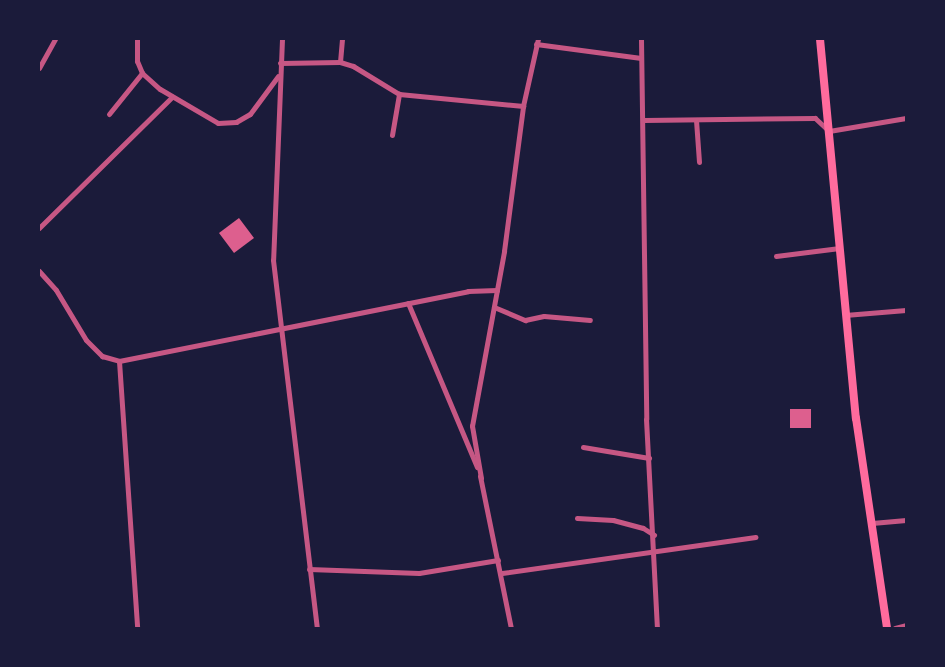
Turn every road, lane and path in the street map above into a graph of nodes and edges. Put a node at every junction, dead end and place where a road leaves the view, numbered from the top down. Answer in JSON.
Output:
{"nodes":[{"id":1,"x":55,"y":39,"type":"edge"},
{"id":2,"x":137,"y":39,"type":"edge"},
{"id":3,"x":282,"y":39,"type":"edge"},
{"id":4,"x":342,"y":39,"type":"edge"},
{"id":5,"x":641,"y":39,"type":"edge"},
{"id":6,"x":820,"y":39,"type":"edge"},
{"id":7,"x":537,"y":42,"type":"edge"},
{"id":8,"x":641,"y":58,"type":"junction"},
{"id":9,"x":340,"y":62,"type":"junction"},
{"id":10,"x":280,"y":63,"type":"junction"},
{"id":11,"x":39,"y":68,"type":"edge"},
{"id":12,"x":142,"y":73,"type":"junction"},
{"id":13,"x":279,"y":75,"type":"junction"},
{"id":14,"x":399,"y":94,"type":"junction"},
{"id":15,"x":172,"y":97,"type":"junction"},
{"id":16,"x":523,"y":106,"type":"junction"},
{"id":17,"x":110,"y":114,"type":"dead end"},
{"id":18,"x":906,"y":118,"type":"edge"},
{"id":19,"x":644,"y":120,"type":"junction"},
{"id":20,"x":696,"y":120,"type":"junction"},
{"id":21,"x":829,"y":131,"type":"junction"},
{"id":22,"x":392,"y":135,"type":"dead end"},
{"id":23,"x":699,"y":162,"type":"dead end"},
{"id":24,"x":39,"y":228,"type":"edge"},
{"id":25,"x":839,"y":248,"type":"junction"},
{"id":26,"x":776,"y":256,"type":"dead end"},
{"id":27,"x":39,"y":271,"type":"edge"},
{"id":28,"x":497,"y":290,"type":"junction"},
{"id":29,"x":408,"y":303,"type":"junction"},
{"id":30,"x":494,"y":307,"type":"junction"},
{"id":31,"x":906,"y":310,"type":"edge"},
{"id":32,"x":845,"y":315,"type":"junction"},
{"id":33,"x":590,"y":320,"type":"dead end"},
{"id":34,"x":282,"y":328,"type":"junction"},
{"id":35,"x":119,"y":361,"type":"junction"},
{"id":36,"x":583,"y":447,"type":"dead end"},
{"id":37,"x":649,"y":458,"type":"junction"},
{"id":38,"x":481,"y":478,"type":"junction"},
{"id":39,"x":578,"y":518,"type":"dead end"},
{"id":40,"x":906,"y":520,"type":"edge"},
{"id":41,"x":872,"y":523,"type":"junction"},
{"id":42,"x":654,"y":535,"type":"junction"},
{"id":43,"x":755,"y":537,"type":"dead end"},
{"id":44,"x":651,"y":551,"type":"junction"},
{"id":45,"x":498,"y":560,"type":"junction"},
{"id":46,"x":309,"y":569,"type":"junction"},
{"id":47,"x":502,"y":573,"type":"junction"},
{"id":48,"x":906,"y":625,"type":"edge"},
{"id":49,"x":137,"y":628,"type":"edge"},
{"id":50,"x":317,"y":628,"type":"edge"},
{"id":51,"x":511,"y":628,"type":"edge"},
{"id":52,"x":657,"y":628,"type":"edge"},
{"id":53,"x":887,"y":628,"type":"edge"},
{"id":54,"x":895,"y":628,"type":"edge"}],
"edges":[{"from":1,"to":11,"type":"street"},
{"from":2,"to":12,"type":"street"},
{"from":3,"to":10,"type":"street"},
{"from":4,"to":9,"type":"street"},
{"from":5,"to":8,"type":"street"},
{"from":6,"to":21,"type":"main road"},
{"from":7,"to":8,"type":"street"},
{"from":7,"to":16,"type":"street"},
{"from":8,"to":19,"type":"street"},
{"from":9,"to":10,"type":"street"},
{"from":9,"to":14,"type":"street"},
{"from":10,"to":13,"type":"street"},
{"from":12,"to":15,"type":"street"},
{"from":12,"to":17,"type":"street"},
{"from":13,"to":15,"type":"street"},
{"from":13,"to":34,"type":"street"},
{"from":14,"to":16,"type":"street"},
{"from":14,"to":22,"type":"street"},
{"from":15,"to":24,"type":"street"},
{"from":16,"to":28,"type":"street"},
{"from":18,"to":21,"type":"street"},
{"from":19,"to":20,"type":"street"},
{"from":19,"to":37,"type":"street"},
{"from":20,"to":21,"type":"street"},
{"from":20,"to":23,"type":"street"},
{"from":21,"to":25,"type":"main road"},
{"from":25,"to":26,"type":"street"},
{"from":25,"to":32,"type":"main road"},
{"from":27,"to":35,"type":"street"},
{"from":28,"to":29,"type":"street"},
{"from":28,"to":30,"type":"street"},
{"from":29,"to":34,"type":"street"},
{"from":29,"to":38,"type":"street"},
{"from":30,"to":33,"type":"street"},
{"from":30,"to":38,"type":"street"},
{"from":31,"to":32,"type":"street"},
{"from":32,"to":41,"type":"main road"},
{"from":34,"to":35,"type":"street"},
{"from":34,"to":46,"type":"street"},
{"from":35,"to":49,"type":"street"},
{"from":36,"to":37,"type":"street"},
{"from":37,"to":42,"type":"street"},
{"from":38,"to":45,"type":"street"},
{"from":39,"to":42,"type":"street"},
{"from":40,"to":41,"type":"street"},
{"from":41,"to":53,"type":"main road"},
{"from":42,"to":44,"type":"street"},
{"from":43,"to":44,"type":"street"},
{"from":44,"to":47,"type":"street"},
{"from":44,"to":52,"type":"street"},
{"from":45,"to":46,"type":"street"},
{"from":45,"to":47,"type":"street"},
{"from":46,"to":50,"type":"street"},
{"from":47,"to":51,"type":"street"},
{"from":48,"to":54,"type":"street"}]}
